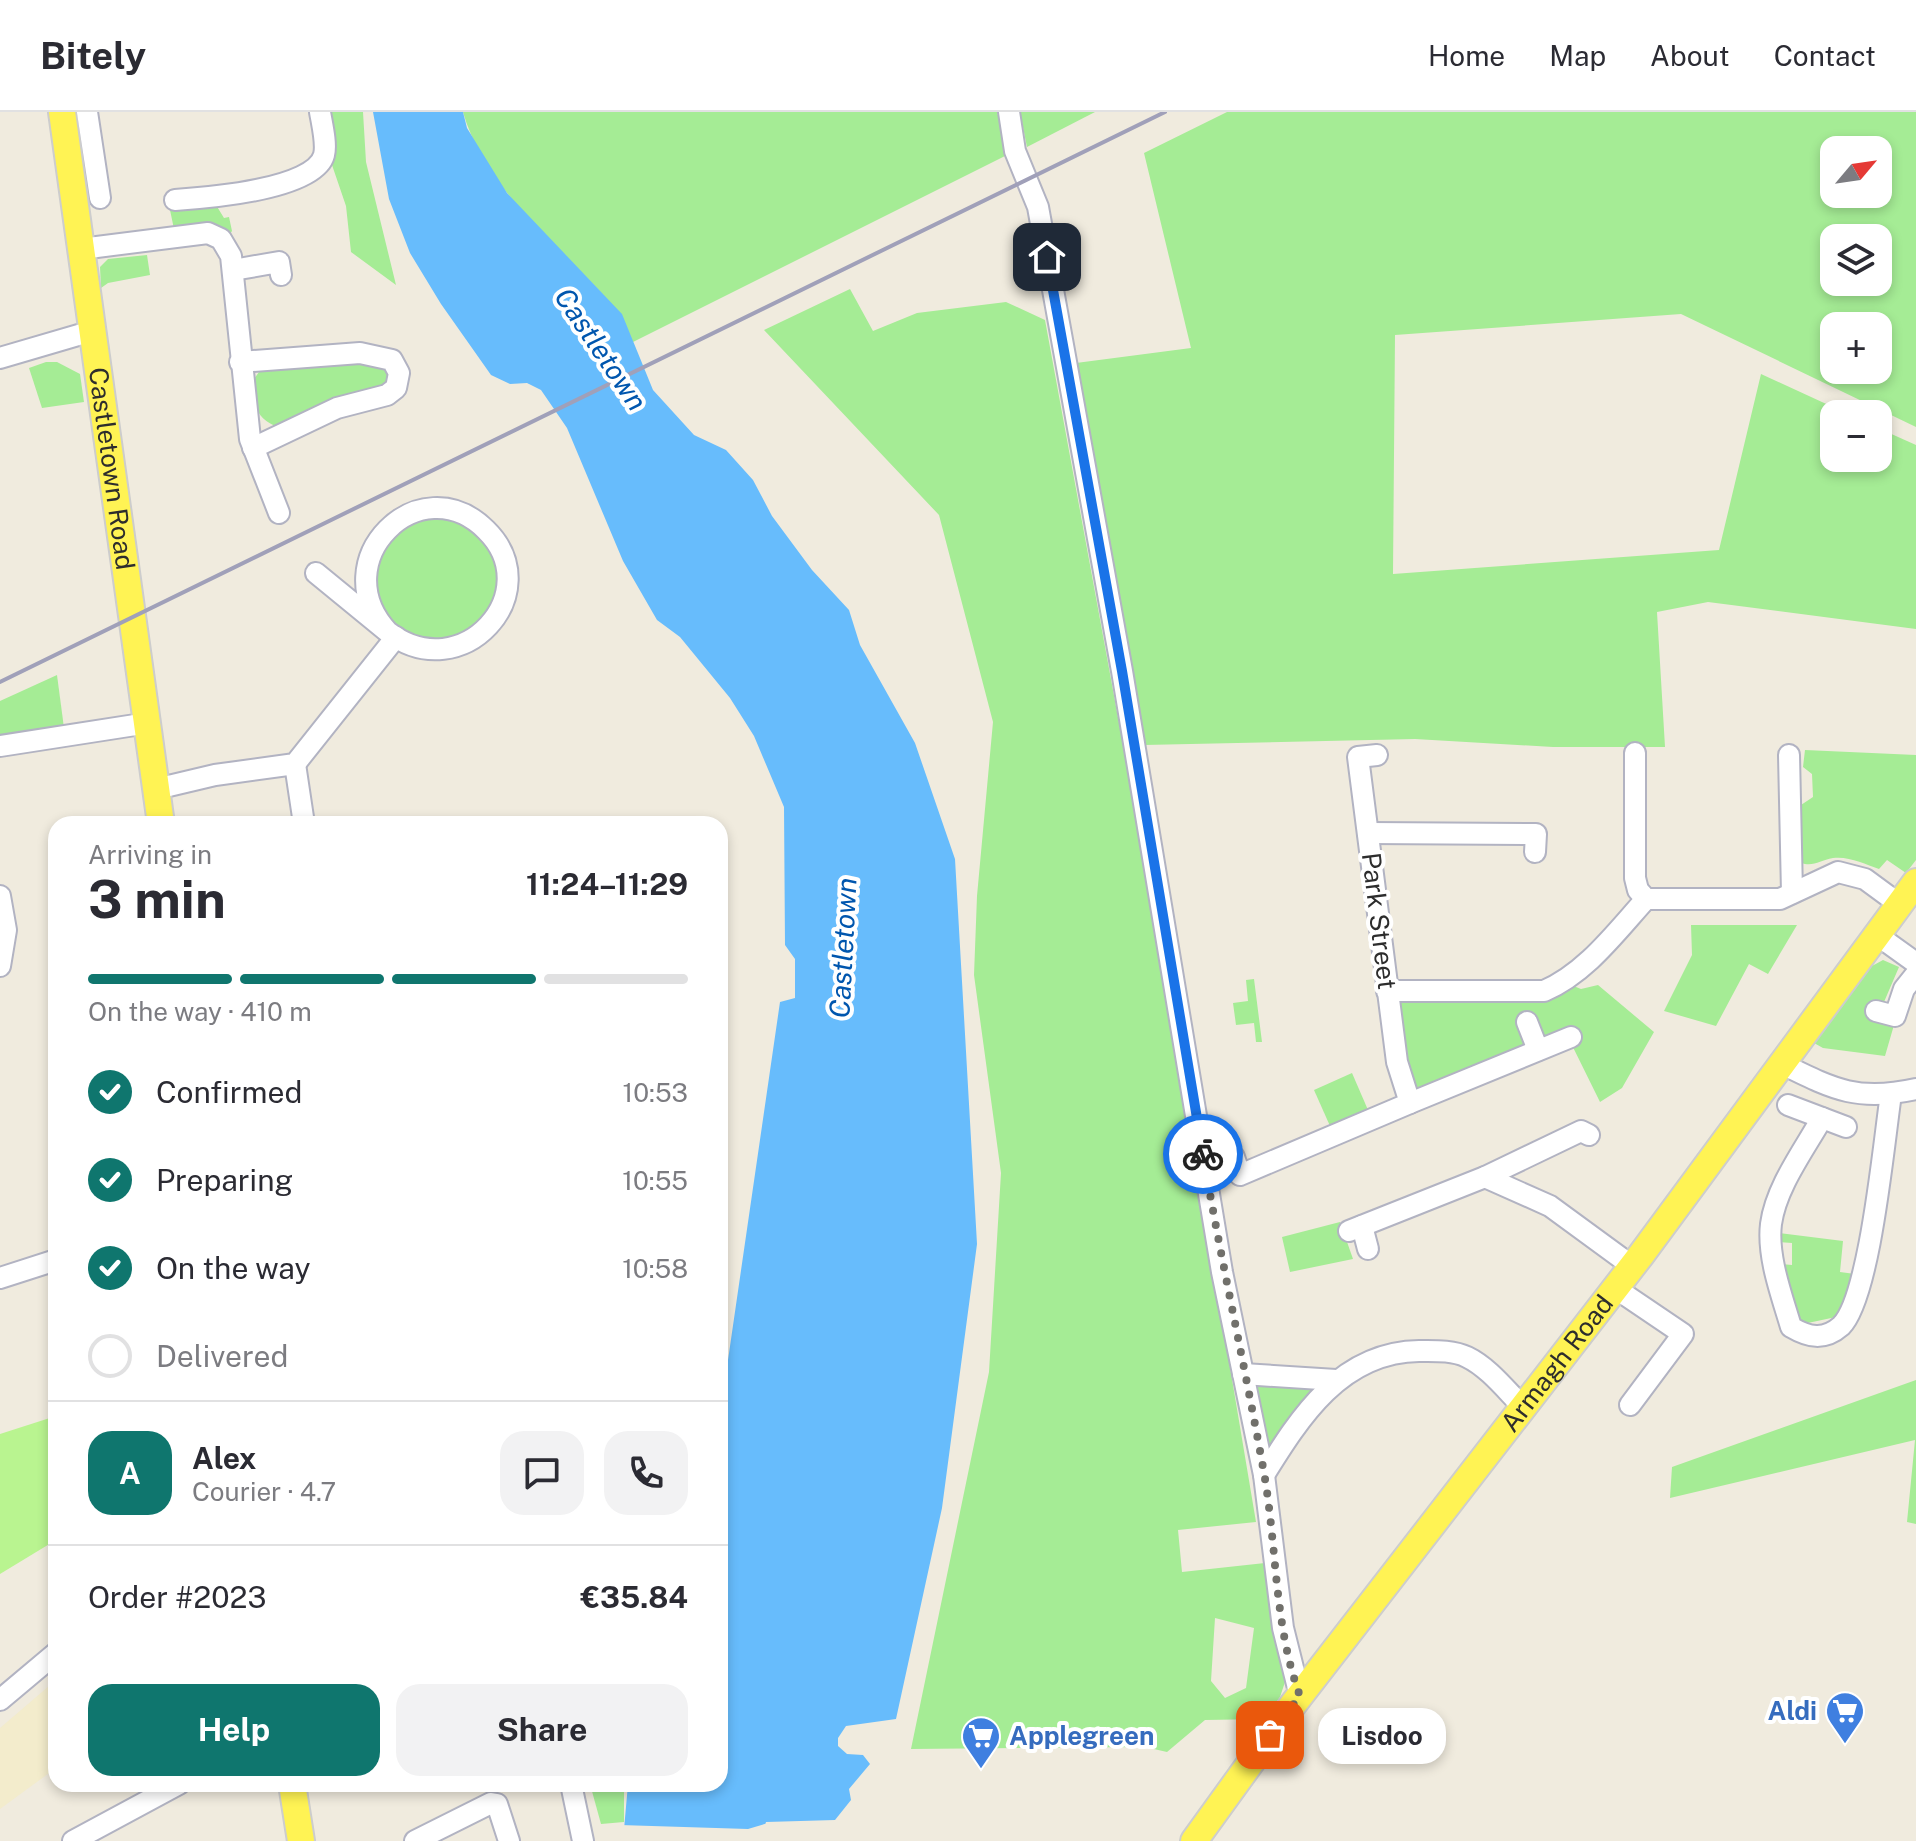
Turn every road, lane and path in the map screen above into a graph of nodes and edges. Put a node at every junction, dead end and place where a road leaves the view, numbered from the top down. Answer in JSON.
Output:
{"nodes":[{"id":1,"x":62,"y":112,"type":"edge"},
{"id":2,"x":87,"y":112,"type":"edge"},
{"id":3,"x":320,"y":112,"type":"edge"},
{"id":4,"x":1009,"y":112,"type":"edge"},
{"id":5,"x":100,"y":198,"type":"dead end"},
{"id":6,"x":175,"y":200,"type":"dead end"},
{"id":7,"x":81,"y":249,"type":"junction"},
{"id":8,"x":233,"y":270,"type":"junction"},
{"id":9,"x":281,"y":275,"type":"dead end"},
{"id":10,"x":92,"y":331,"type":"junction"},
{"id":11,"x":0,"y":358,"type":"edge"},
{"id":12,"x":240,"y":362,"type":"junction"},
{"id":13,"x":253,"y":448,"type":"junction"},
{"id":14,"x":279,"y":513,"type":"dead end"},
{"id":15,"x":316,"y":573,"type":"dead end"},
{"id":16,"x":392,"y":635,"type":"junction"},
{"id":17,"x":148,"y":723,"type":"junction"},
{"id":18,"x":0,"y":746,"type":"edge"},
{"id":19,"x":1635,"y":753,"type":"dead end"},
{"id":20,"x":1377,"y":755,"type":"dead end"},
{"id":21,"x":1789,"y":755,"type":"dead end"},
{"id":22,"x":295,"y":764,"type":"junction"},
{"id":23,"x":156,"y":789,"type":"junction"},
{"id":24,"x":160,"y":816,"type":"edge"},
{"id":25,"x":303,"y":816,"type":"edge"},
{"id":26,"x":1368,"y":833,"type":"junction"},
{"id":27,"x":1535,"y":852,"type":"dead end"},
{"id":28,"x":1916,"y":882,"type":"edge"},
{"id":29,"x":1792,"y":893,"type":"junction"},
{"id":30,"x":0,"y":896,"type":"edge"},
{"id":31,"x":1646,"y":899,"type":"junction"},
{"id":32,"x":1899,"y":904,"type":"junction"},
{"id":33,"x":1877,"y":935,"type":"junction"},
{"id":34,"x":1916,"y":963,"type":"edge"},
{"id":35,"x":0,"y":966,"type":"edge"},
{"id":36,"x":1916,"y":974,"type":"edge"},
{"id":37,"x":1387,"y":991,"type":"junction"},
{"id":38,"x":1876,"y":1011,"type":"dead end"},
{"id":39,"x":1527,"y":1022,"type":"dead end"},
{"id":40,"x":1571,"y":1037,"type":"dead end"},
{"id":41,"x":1538,"y":1050,"type":"junction"},
{"id":42,"x":1782,"y":1064,"type":"junction"},
{"id":43,"x":1916,"y":1089,"type":"edge"},
{"id":44,"x":1891,"y":1094,"type":"junction"},
{"id":45,"x":1410,"y":1103,"type":"junction"},
{"id":46,"x":1788,"y":1105,"type":"dead end"},
{"id":47,"x":1822,"y":1118,"type":"junction"},
{"id":48,"x":1846,"y":1127,"type":"dead end"},
{"id":49,"x":1589,"y":1135,"type":"dead end"},
{"id":50,"x":1234,"y":1157,"type":"dead end"},
{"id":51,"x":1485,"y":1177,"type":"junction"},
{"id":52,"x":1368,"y":1249,"type":"dead end"},
{"id":53,"x":48,"y":1263,"type":"edge"},
{"id":54,"x":1632,"y":1266,"type":"junction"},
{"id":55,"x":0,"y":1278,"type":"edge"},
{"id":56,"x":1615,"y":1288,"type":"junction"},
{"id":57,"x":1243,"y":1374,"type":"junction"},
{"id":58,"x":1336,"y":1380,"type":"junction"},
{"id":59,"x":1630,"y":1405,"type":"dead end"},
{"id":60,"x":1522,"y":1406,"type":"junction"},
{"id":61,"x":1264,"y":1475,"type":"junction"},
{"id":62,"x":48,"y":1660,"type":"edge"},
{"id":63,"x":1300,"y":1696,"type":"junction"},
{"id":64,"x":0,"y":1700,"type":"edge"},
{"id":65,"x":165,"y":1792,"type":"edge"},
{"id":66,"x":293,"y":1792,"type":"edge"},
{"id":67,"x":573,"y":1792,"type":"edge"},
{"id":68,"x":80,"y":1839,"type":"edge"},
{"id":69,"x":301,"y":1841,"type":"edge"},
{"id":70,"x":415,"y":1841,"type":"edge"},
{"id":71,"x":509,"y":1841,"type":"edge"},
{"id":72,"x":583,"y":1841,"type":"edge"},
{"id":73,"x":1194,"y":1841,"type":"edge"}],
"edges":[{"from":1,"to":7,"type":"main road","name":"Castletown Road"},
{"from":2,"to":5,"type":"street"},
{"from":3,"to":6,"type":"street"},
{"from":4,"to":57,"type":"street"},
{"from":7,"to":8,"type":"street"},
{"from":7,"to":10,"type":"main road","name":"Castletown Road"},
{"from":8,"to":9,"type":"street"},
{"from":8,"to":12,"type":"street"},
{"from":10,"to":11,"type":"street"},
{"from":10,"to":17,"type":"main road","name":"Castletown Road"},
{"from":12,"to":13,"type":"street"},
{"from":12,"to":13,"type":"street"},
{"from":13,"to":14,"type":"street"},
{"from":15,"to":16,"type":"street"},
{"from":16,"to":16,"type":"street"},
{"from":16,"to":22,"type":"street"},
{"from":17,"to":18,"type":"street"},
{"from":17,"to":23,"type":"main road","name":"Castletown Road"},
{"from":19,"to":31,"type":"street"},
{"from":20,"to":26,"type":"street","name":"Park Street"},
{"from":21,"to":29,"type":"street"},
{"from":22,"to":23,"type":"street"},
{"from":22,"to":25,"type":"street"},
{"from":23,"to":24,"type":"main road","name":"Castletown Road"},
{"from":26,"to":27,"type":"street"},
{"from":26,"to":37,"type":"street","name":"Park Street"},
{"from":28,"to":32,"type":"main road","name":"Armagh Road"},
{"from":29,"to":31,"type":"street"},
{"from":29,"to":32,"type":"street"},
{"from":30,"to":35,"type":"street"},
{"from":31,"to":37,"type":"street"},
{"from":32,"to":33,"type":"main road","name":"Armagh Road"},
{"from":33,"to":34,"type":"street"},
{"from":33,"to":42,"type":"main road","name":"Armagh Road"},
{"from":36,"to":38,"type":"street"},
{"from":37,"to":45,"type":"street","name":"Park Street"},
{"from":39,"to":41,"type":"street"},
{"from":40,"to":41,"type":"street"},
{"from":41,"to":45,"type":"street"},
{"from":42,"to":44,"type":"street"},
{"from":42,"to":54,"type":"main road","name":"Armagh Road"},
{"from":43,"to":44,"type":"street"},
{"from":44,"to":47,"type":"street"},
{"from":45,"to":50,"type":"street"},
{"from":46,"to":47,"type":"street"},
{"from":47,"to":48,"type":"street"},
{"from":49,"to":51,"type":"street"},
{"from":51,"to":52,"type":"street"},
{"from":51,"to":54,"type":"street"},
{"from":53,"to":55,"type":"street"},
{"from":54,"to":56,"type":"main road","name":"Armagh Road"},
{"from":56,"to":59,"type":"street"},
{"from":56,"to":60,"type":"main road","name":"Armagh Road"},
{"from":57,"to":58,"type":"street"},
{"from":57,"to":61,"type":"street"},
{"from":58,"to":60,"type":"street"},
{"from":58,"to":61,"type":"street"},
{"from":60,"to":63,"type":"main road","name":"Armagh Road"},
{"from":61,"to":63,"type":"street"},
{"from":62,"to":64,"type":"street"},
{"from":63,"to":73,"type":"main road","name":"Armagh Road"},
{"from":65,"to":68,"type":"street"},
{"from":66,"to":69,"type":"main road"},
{"from":67,"to":72,"type":"street"},
{"from":70,"to":71,"type":"street"}]}
